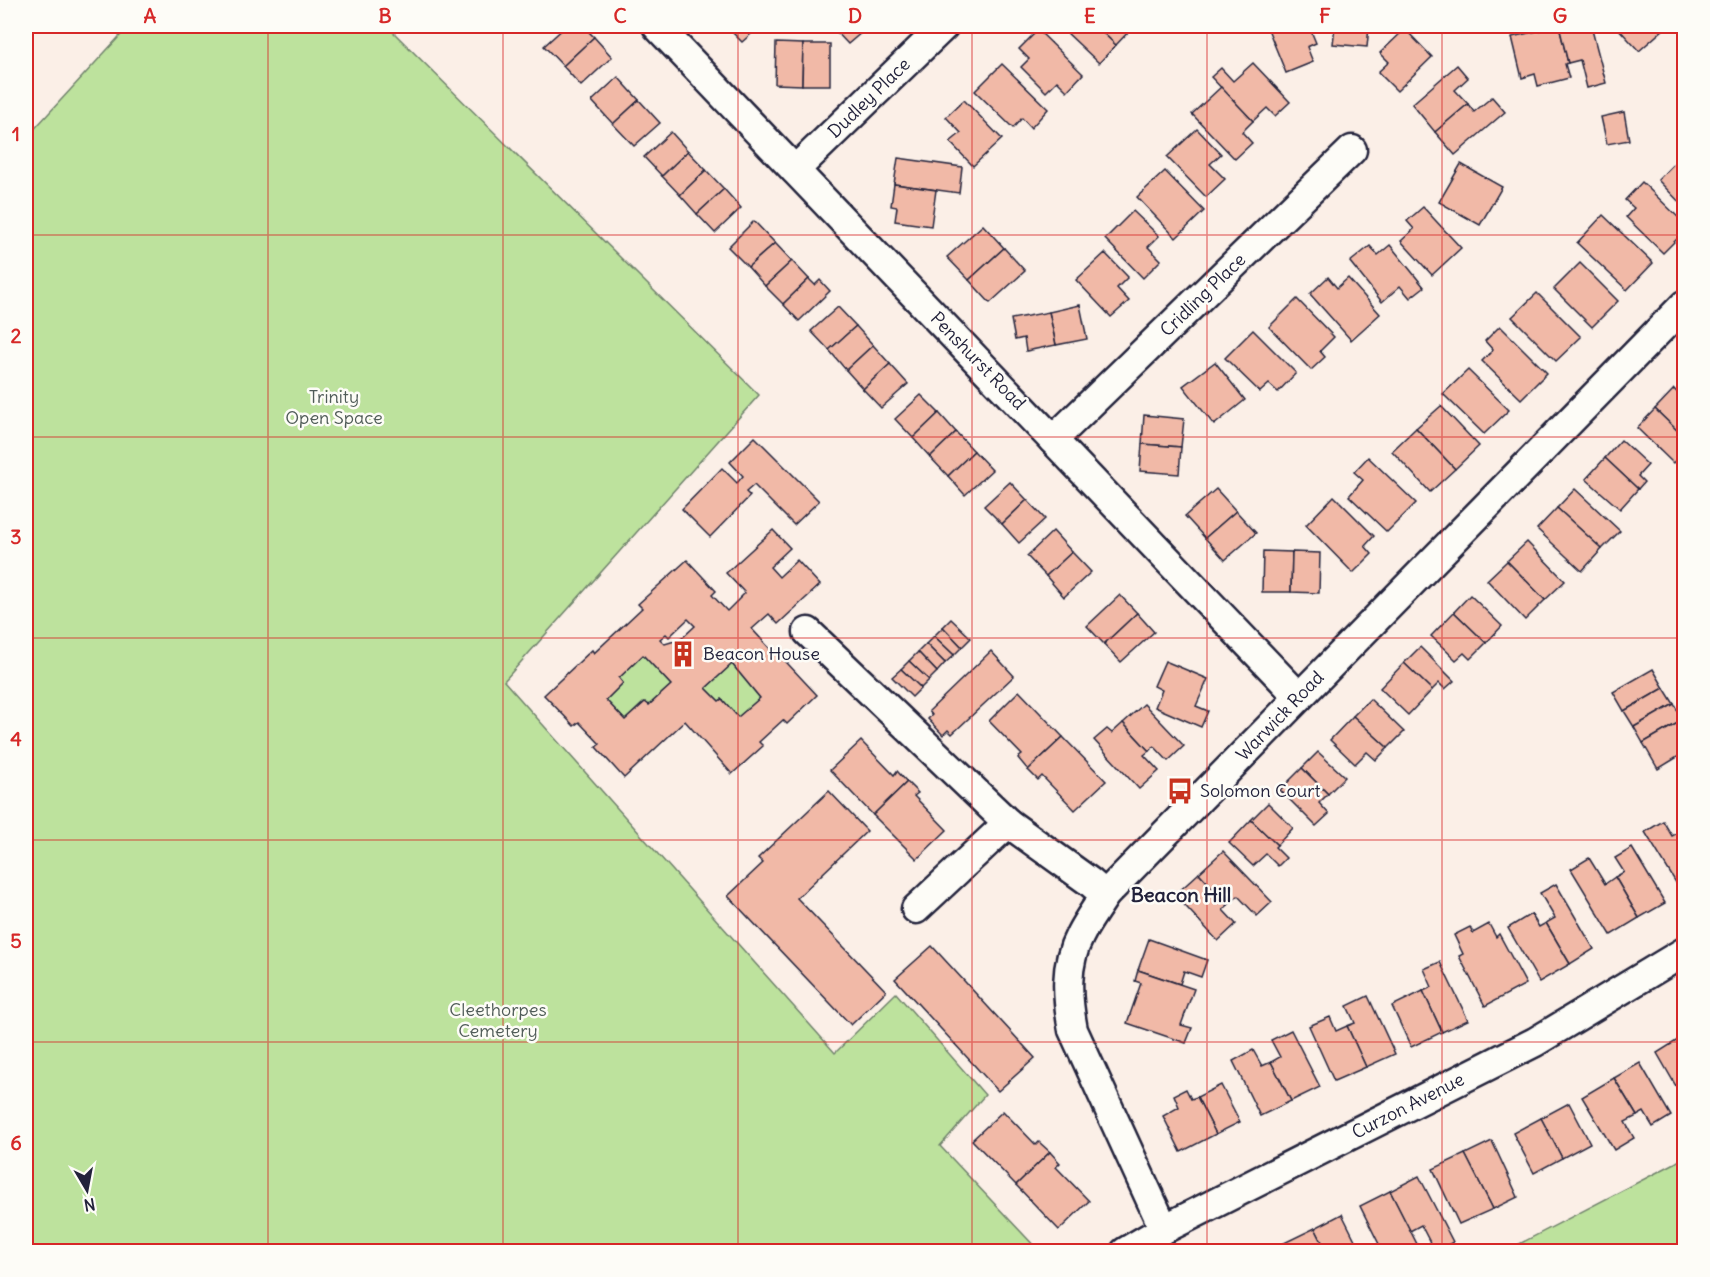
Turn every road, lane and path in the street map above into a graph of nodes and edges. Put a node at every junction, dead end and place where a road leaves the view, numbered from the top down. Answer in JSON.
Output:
{"nodes":[{"id":1,"x":657,"y":26,"type":"edge"},
{"id":2,"x":944,"y":26,"type":"edge"},
{"id":3,"x":1352,"y":150,"type":"dead end"},
{"id":4,"x":795,"y":170,"type":"junction"},
{"id":5,"x":1684,"y":305,"type":"edge"},
{"id":6,"x":1053,"y":440,"type":"junction"},
{"id":7,"x":808,"y":632,"type":"dead end"},
{"id":8,"x":1299,"y":697,"type":"junction"},
{"id":9,"x":1008,"y":823,"type":"junction"},
{"id":10,"x":1105,"y":895,"type":"junction"},
{"id":11,"x":916,"y":909,"type":"dead end"},
{"id":12,"x":1684,"y":952,"type":"edge"},
{"id":13,"x":1164,"y":1229,"type":"junction"},
{"id":14,"x":1125,"y":1251,"type":"edge"}],
"edges":[{"from":1,"to":4,"type":"street","name":"Penshurst Road"},
{"from":2,"to":4,"type":"street","name":"Dudley Place"},
{"from":3,"to":6,"type":"street","name":"Cridling Place"},
{"from":4,"to":6,"type":"street","name":"Penshurst Road"},
{"from":5,"to":8,"type":"street","name":"Warwick Road"},
{"from":6,"to":8,"type":"street","name":"Penshurst Road"},
{"from":7,"to":9,"type":"street"},
{"from":8,"to":10,"type":"street","name":"Warwick Road"},
{"from":9,"to":10,"type":"street"},
{"from":9,"to":11,"type":"street"},
{"from":10,"to":13,"type":"street","name":"Warwick Road"},
{"from":12,"to":13,"type":"street","name":"Curzon Avenue"},
{"from":13,"to":14,"type":"street","name":"Curzon Avenue"}]}
